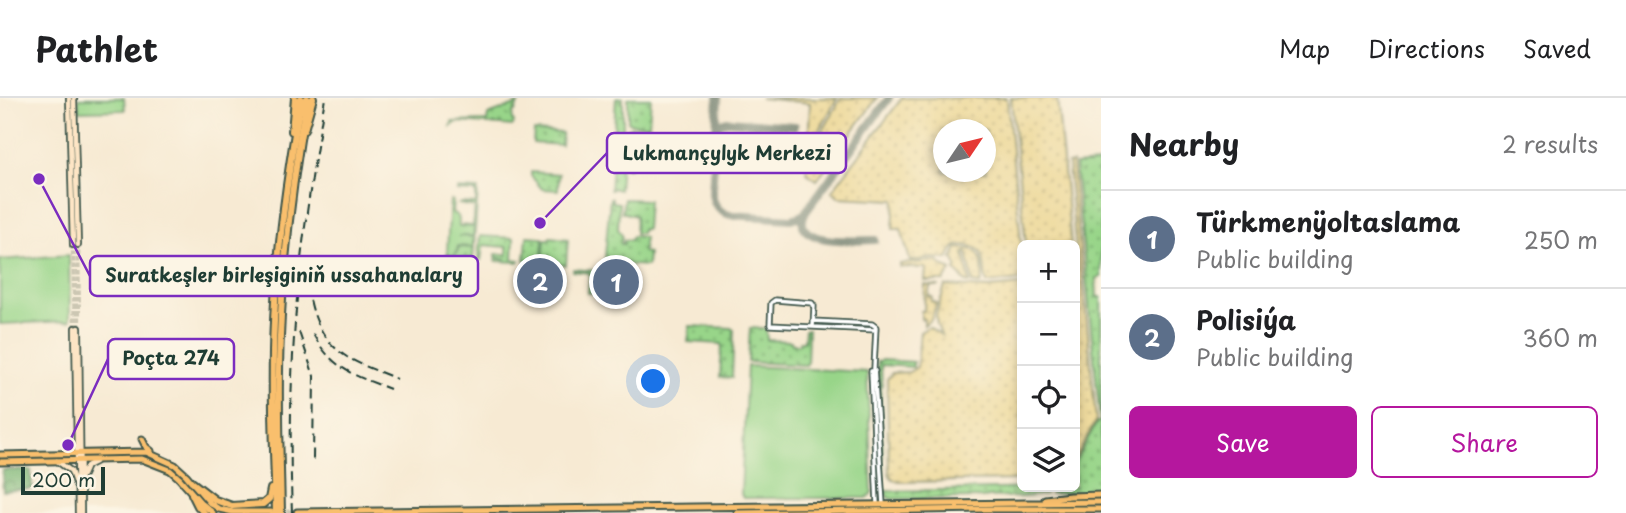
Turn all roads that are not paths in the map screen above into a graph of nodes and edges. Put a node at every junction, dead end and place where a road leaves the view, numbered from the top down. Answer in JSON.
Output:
{"nodes":[{"id":1,"x":71,"y":98,"type":"edge"},
{"id":2,"x":295,"y":98,"type":"edge"},
{"id":3,"x":301,"y":98,"type":"edge"},
{"id":4,"x":307,"y":98,"type":"edge"},
{"id":5,"x":313,"y":98,"type":"edge"},
{"id":6,"x":298,"y":133,"type":"junction"},
{"id":7,"x":75,"y":245,"type":"tunnel mouth"},
{"id":8,"x":813,"y":321,"type":"junction"},
{"id":9,"x":812,"y":327,"type":"junction"},
{"id":10,"x":77,"y":328,"type":"tunnel mouth"},
{"id":11,"x":876,"y":330,"type":"junction"},
{"id":12,"x":274,"y":435,"type":"junction"},
{"id":13,"x":142,"y":439,"type":"dead end"},
{"id":14,"x":0,"y":455,"type":"edge"},
{"id":15,"x":78,"y":457,"type":"junction"},
{"id":16,"x":101,"y":460,"type":"junction"},
{"id":17,"x":57,"y":461,"type":"junction"},
{"id":18,"x":169,"y":461,"type":"junction"},
{"id":19,"x":0,"y":462,"type":"edge"},
{"id":20,"x":193,"y":483,"type":"junction"},
{"id":21,"x":79,"y":487,"type":"junction"},
{"id":22,"x":192,"y":494,"type":"junction"},
{"id":23,"x":1101,"y":495,"type":"edge"},
{"id":24,"x":1033,"y":502,"type":"junction"},
{"id":25,"x":1101,"y":502,"type":"edge"},
{"id":26,"x":880,"y":507,"type":"junction"},
{"id":27,"x":1101,"y":509,"type":"edge"},
{"id":28,"x":808,"y":510,"type":"edge"},
{"id":29,"x":473,"y":511,"type":"edge"},
{"id":30,"x":271,"y":512,"type":"edge"},
{"id":31,"x":297,"y":512,"type":"edge"},
{"id":32,"x":785,"y":512,"type":"edge"},
{"id":33,"x":829,"y":512,"type":"edge"},
{"id":34,"x":80,"y":513,"type":"edge"},
{"id":35,"x":204,"y":513,"type":"edge"},
{"id":36,"x":213,"y":513,"type":"edge"},
{"id":37,"x":278,"y":513,"type":"edge"},
{"id":38,"x":737,"y":513,"type":"edge"}],
"edges":[{"from":1,"to":7,"type":"main road"},
{"from":2,"to":6,"type":"highway"},
{"from":3,"to":6,"type":"highway"},
{"from":4,"to":6,"type":"highway"},
{"from":5,"to":6,"type":"highway"},
{"from":6,"to":12,"type":"highway"},
{"from":6,"to":37,"type":"highway"},
{"from":8,"to":9,"type":"street"},
{"from":8,"to":9,"type":"street"},
{"from":8,"to":11,"type":"street"},
{"from":9,"to":11,"type":"street"},
{"from":10,"to":15,"type":"main road"},
{"from":11,"to":26,"type":"street"},
{"from":12,"to":20,"type":"highway"},
{"from":12,"to":37,"type":"highway"},
{"from":13,"to":18,"type":"main road"},
{"from":14,"to":15,"type":"main road"},
{"from":15,"to":16,"type":"main road"},
{"from":15,"to":17,"type":"main road"},
{"from":15,"to":18,"type":"main road"},
{"from":15,"to":21,"type":"main road"},
{"from":16,"to":21,"type":"main road"},
{"from":16,"to":22,"type":"main road"},
{"from":17,"to":19,"type":"main road"},
{"from":17,"to":21,"type":"main road"},
{"from":18,"to":20,"type":"main road"},
{"from":20,"to":30,"type":"main road"},
{"from":21,"to":34,"type":"main road"},
{"from":22,"to":35,"type":"highway"},
{"from":22,"to":36,"type":"main road"},
{"from":23,"to":24,"type":"main road"},
{"from":24,"to":25,"type":"main road"},
{"from":24,"to":26,"type":"main road"},
{"from":26,"to":27,"type":"main road"},
{"from":26,"to":28,"type":"main road"},
{"from":26,"to":33,"type":"main road"},
{"from":28,"to":29,"type":"main road"},
{"from":28,"to":32,"type":"main road"},
{"from":28,"to":33,"type":"main road"},
{"from":29,"to":31,"type":"main road"},
{"from":32,"to":38,"type":"main road"}]}
